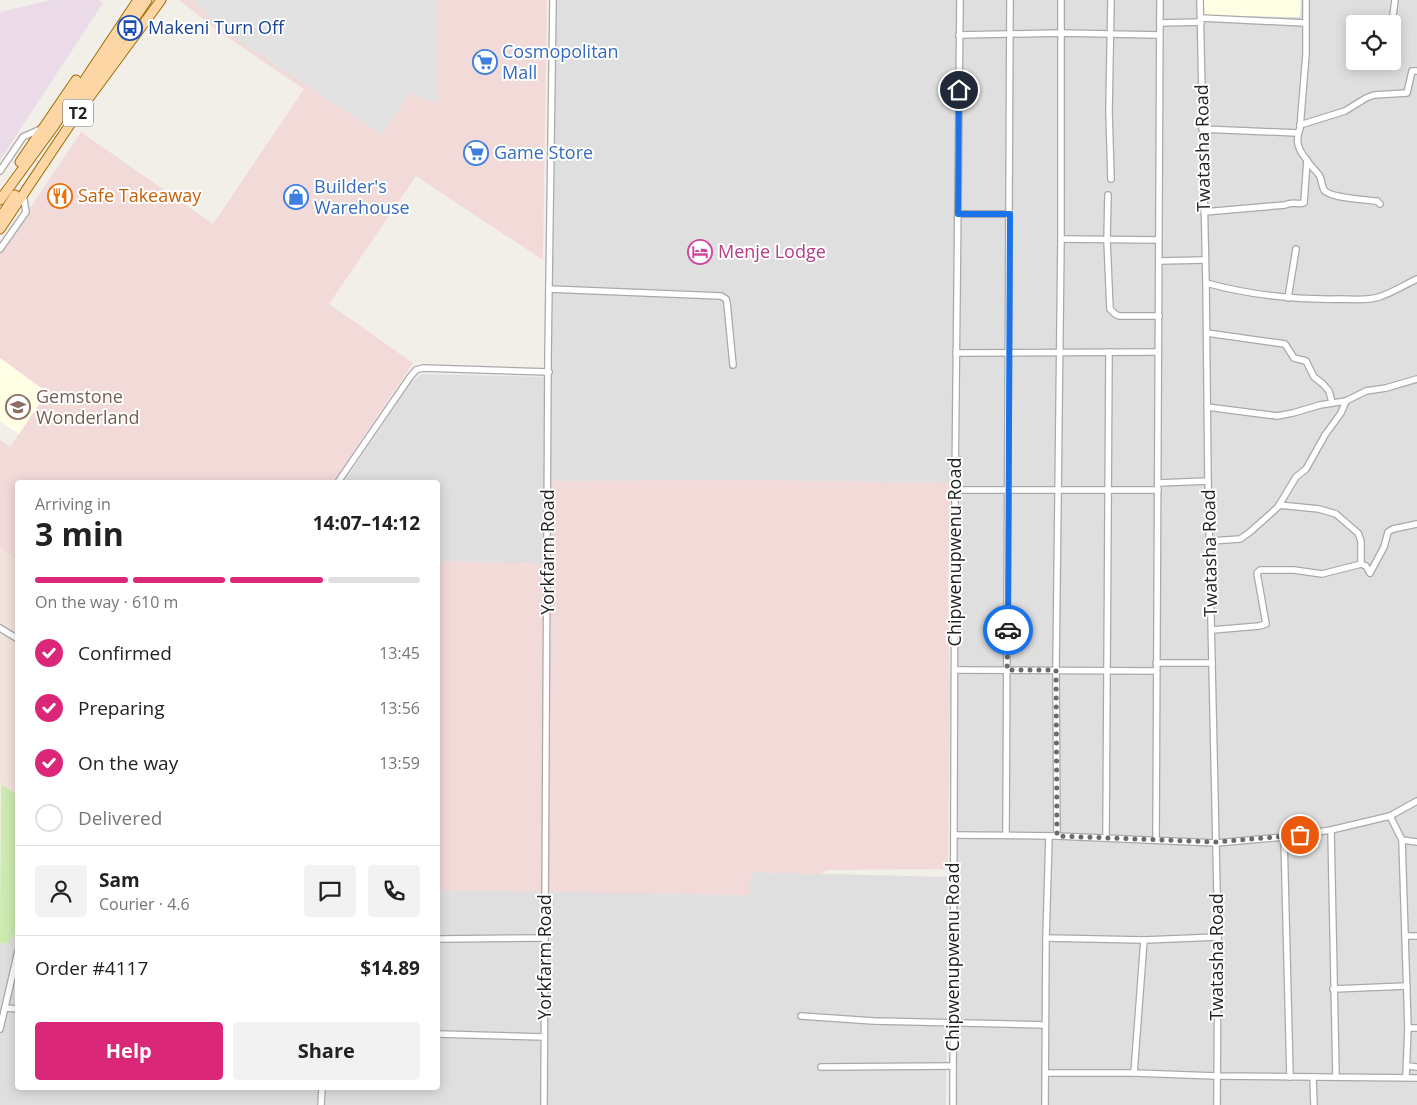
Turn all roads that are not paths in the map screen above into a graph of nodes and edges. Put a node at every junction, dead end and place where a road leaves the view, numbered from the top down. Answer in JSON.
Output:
{"nodes":[{"id":1,"x":147,"y":0,"type":"edge"},
{"id":2,"x":161,"y":0,"type":"edge"},
{"id":3,"x":553,"y":0,"type":"edge"},
{"id":4,"x":960,"y":0,"type":"edge"},
{"id":5,"x":1010,"y":0,"type":"edge"},
{"id":6,"x":1061,"y":0,"type":"edge"},
{"id":7,"x":1111,"y":0,"type":"edge"},
{"id":8,"x":1160,"y":0,"type":"edge"},
{"id":9,"x":1200,"y":0,"type":"edge"},
{"id":10,"x":1306,"y":0,"type":"edge"},
{"id":11,"x":1395,"y":0,"type":"edge"},
{"id":12,"x":131,"y":1,"type":"edge"},
{"id":13,"x":1393,"y":15,"type":"edge"},
{"id":14,"x":1200,"y":20,"type":"junction"},
{"id":15,"x":127,"y":22,"type":"junction"},
{"id":16,"x":1160,"y":22,"type":"junction"},
{"id":17,"x":1305,"y":23,"type":"junction"},
{"id":18,"x":1060,"y":33,"type":"junction"},
{"id":19,"x":1010,"y":34,"type":"junction"},
{"id":20,"x":1110,"y":34,"type":"junction"},
{"id":21,"x":960,"y":35,"type":"junction"},
{"id":22,"x":1159,"y":35,"type":"junction"},
{"id":23,"x":1417,"y":71,"type":"edge"},
{"id":24,"x":1300,"y":125,"type":"junction"},
{"id":25,"x":44,"y":127,"type":"junction"},
{"id":26,"x":1202,"y":129,"type":"junction"},
{"id":27,"x":1298,"y":133,"type":"junction"},
{"id":28,"x":1307,"y":160,"type":"junction"},
{"id":29,"x":0,"y":171,"type":"edge"},
{"id":30,"x":1112,"y":178,"type":"dead end"},
{"id":31,"x":0,"y":191,"type":"edge"},
{"id":32,"x":23,"y":194,"type":"junction"},
{"id":33,"x":1108,"y":196,"type":"dead end"},
{"id":34,"x":0,"y":200,"type":"edge"},
{"id":35,"x":1380,"y":204,"type":"dead end"},
{"id":36,"x":1204,"y":212,"type":"junction"},
{"id":37,"x":958,"y":214,"type":"junction"},
{"id":38,"x":1010,"y":214,"type":"junction"},
{"id":39,"x":0,"y":218,"type":"edge"},
{"id":40,"x":0,"y":229,"type":"edge"},
{"id":41,"x":1061,"y":239,"type":"junction"},
{"id":42,"x":1107,"y":240,"type":"junction"},
{"id":43,"x":1158,"y":240,"type":"junction"},
{"id":44,"x":0,"y":249,"type":"edge"},
{"id":45,"x":1296,"y":249,"type":"dead end"},
{"id":46,"x":1205,"y":260,"type":"junction"},
{"id":47,"x":1158,"y":261,"type":"junction"},
{"id":48,"x":1417,"y":279,"type":"edge"},
{"id":49,"x":1206,"y":283,"type":"junction"},
{"id":50,"x":549,"y":289,"type":"junction"},
{"id":51,"x":1288,"y":298,"type":"junction"},
{"id":52,"x":1159,"y":316,"type":"junction"},
{"id":53,"x":1207,"y":333,"type":"junction"},
{"id":54,"x":1059,"y":352,"type":"junction"},
{"id":55,"x":1109,"y":352,"type":"junction"},
{"id":56,"x":1158,"y":352,"type":"junction"},
{"id":57,"x":956,"y":353,"type":"junction"},
{"id":58,"x":1010,"y":354,"type":"junction"},
{"id":59,"x":734,"y":365,"type":"dead end"},
{"id":60,"x":549,"y":372,"type":"junction"},
{"id":61,"x":1417,"y":379,"type":"edge"},
{"id":62,"x":1346,"y":401,"type":"junction"},
{"id":63,"x":1332,"y":402,"type":"junction"},
{"id":64,"x":1207,"y":407,"type":"junction"},
{"id":65,"x":339,"y":480,"type":"edge"},
{"id":66,"x":1208,"y":481,"type":"junction"},
{"id":67,"x":1158,"y":483,"type":"junction"},
{"id":68,"x":955,"y":490,"type":"junction"},
{"id":69,"x":1008,"y":490,"type":"junction"},
{"id":70,"x":1058,"y":490,"type":"junction"},
{"id":71,"x":1108,"y":490,"type":"junction"},
{"id":72,"x":1158,"y":490,"type":"junction"},
{"id":73,"x":1279,"y":505,"type":"junction"},
{"id":74,"x":1417,"y":524,"type":"edge"},
{"id":75,"x":1210,"y":541,"type":"junction"},
{"id":76,"x":1361,"y":564,"type":"junction"},
{"id":77,"x":0,"y":628,"type":"edge"},
{"id":78,"x":1212,"y":630,"type":"junction"},
{"id":79,"x":15,"y":637,"type":"edge"},
{"id":80,"x":1212,"y":662,"type":"junction"},
{"id":81,"x":1156,"y":663,"type":"junction"},
{"id":82,"x":955,"y":670,"type":"junction"},
{"id":83,"x":1007,"y":670,"type":"junction"},
{"id":84,"x":1056,"y":670,"type":"junction"},
{"id":85,"x":1106,"y":670,"type":"junction"},
{"id":86,"x":1156,"y":671,"type":"junction"},
{"id":87,"x":1417,"y":801,"type":"edge"},
{"id":88,"x":1390,"y":816,"type":"junction"},
{"id":89,"x":1330,"y":830,"type":"junction"},
{"id":90,"x":954,"y":835,"type":"junction"},
{"id":91,"x":1006,"y":835,"type":"junction"},
{"id":92,"x":1049,"y":836,"type":"junction"},
{"id":93,"x":1057,"y":836,"type":"junction"},
{"id":94,"x":1106,"y":837,"type":"junction"},
{"id":95,"x":1284,"y":837,"type":"junction"},
{"id":96,"x":1156,"y":839,"type":"junction"},
{"id":97,"x":1402,"y":840,"type":"junction"},
{"id":98,"x":1216,"y":842,"type":"junction"},
{"id":99,"x":1417,"y":842,"type":"edge"},
{"id":100,"x":1405,"y":936,"type":"junction"},
{"id":101,"x":1417,"y":936,"type":"edge"},
{"id":102,"x":1218,"y":937,"type":"junction"},
{"id":103,"x":545,"y":938,"type":"junction"},
{"id":104,"x":1046,"y":938,"type":"junction"},
{"id":105,"x":440,"y":939,"type":"edge"},
{"id":106,"x":1144,"y":940,"type":"junction"},
{"id":107,"x":15,"y":964,"type":"edge"},
{"id":108,"x":1407,"y":986,"type":"junction"},
{"id":109,"x":1333,"y":988,"type":"junction"},
{"id":110,"x":5,"y":1008,"type":"junction"},
{"id":111,"x":15,"y":1009,"type":"edge"},
{"id":112,"x":801,"y":1016,"type":"dead end"},
{"id":113,"x":953,"y":1023,"type":"junction"},
{"id":114,"x":1045,"y":1025,"type":"junction"},
{"id":115,"x":1408,"y":1028,"type":"junction"},
{"id":116,"x":1417,"y":1028,"type":"edge"},
{"id":117,"x":0,"y":1029,"type":"edge"},
{"id":118,"x":440,"y":1034,"type":"edge"},
{"id":119,"x":544,"y":1037,"type":"junction"},
{"id":120,"x":953,"y":1066,"type":"junction"},
{"id":121,"x":1408,"y":1066,"type":"junction"},
{"id":122,"x":821,"y":1067,"type":"dead end"},
{"id":123,"x":1417,"y":1067,"type":"edge"},
{"id":124,"x":1134,"y":1072,"type":"junction"},
{"id":125,"x":1046,"y":1073,"type":"junction"},
{"id":126,"x":1216,"y":1076,"type":"junction"},
{"id":127,"x":1290,"y":1076,"type":"junction"},
{"id":128,"x":1336,"y":1076,"type":"junction"},
{"id":129,"x":1406,"y":1076,"type":"junction"},
{"id":130,"x":1313,"y":1077,"type":"junction"},
{"id":131,"x":1417,"y":1078,"type":"edge"},
{"id":132,"x":322,"y":1090,"type":"edge"},
{"id":133,"x":321,"y":1105,"type":"edge"},
{"id":134,"x":544,"y":1105,"type":"edge"},
{"id":135,"x":952,"y":1105,"type":"edge"},
{"id":136,"x":1045,"y":1105,"type":"edge"},
{"id":137,"x":1217,"y":1105,"type":"edge"},
{"id":138,"x":1314,"y":1105,"type":"edge"}],
"edges":[{"from":1,"to":15,"type":"main road","number":"T2"},
{"from":2,"to":32,"type":"main road","number":"T2"},
{"from":3,"to":50,"type":"street","name":"Yorkfarm Road"},
{"from":4,"to":21,"type":"street","name":"Chipwenupwenu Road"},
{"from":5,"to":19,"type":"street"},
{"from":6,"to":18,"type":"street"},
{"from":7,"to":20,"type":"street"},
{"from":8,"to":16,"type":"street"},
{"from":9,"to":14,"type":"street","name":"Twatasha Road"},
{"from":10,"to":17,"type":"street"},
{"from":11,"to":13,"type":"street"},
{"from":12,"to":15,"type":"main road","number":"T2"},
{"from":12,"to":25,"type":"main road","number":"T2"},
{"from":14,"to":16,"type":"street"},
{"from":14,"to":17,"type":"street"},
{"from":14,"to":26,"type":"street","name":"Twatasha Road"},
{"from":15,"to":34,"type":"main road","number":"T2"},
{"from":15,"to":39,"type":"main road","number":"T2"},
{"from":16,"to":22,"type":"street"},
{"from":17,"to":24,"type":"street"},
{"from":18,"to":19,"type":"street"},
{"from":18,"to":20,"type":"street"},
{"from":18,"to":41,"type":"street"},
{"from":19,"to":21,"type":"street"},
{"from":19,"to":38,"type":"street"},
{"from":20,"to":22,"type":"street"},
{"from":20,"to":30,"type":"street"},
{"from":21,"to":37,"type":"street","name":"Chipwenupwenu Road"},
{"from":22,"to":43,"type":"street"},
{"from":23,"to":24,"type":"street"},
{"from":24,"to":27,"type":"street"},
{"from":25,"to":29,"type":"street"},
{"from":25,"to":31,"type":"main road","number":"T2"},
{"from":26,"to":27,"type":"street"},
{"from":26,"to":36,"type":"street","name":"Twatasha Road"},
{"from":27,"to":28,"type":"street"},
{"from":28,"to":35,"type":"street"},
{"from":28,"to":36,"type":"street"},
{"from":32,"to":40,"type":"main road","number":"T2"},
{"from":32,"to":44,"type":"street"},
{"from":33,"to":42,"type":"street"},
{"from":36,"to":46,"type":"street","name":"Twatasha Road"},
{"from":37,"to":38,"type":"street"},
{"from":37,"to":57,"type":"street","name":"Chipwenupwenu Road"},
{"from":38,"to":58,"type":"street"},
{"from":41,"to":42,"type":"street"},
{"from":41,"to":54,"type":"street"},
{"from":42,"to":43,"type":"street"},
{"from":42,"to":52,"type":"street"},
{"from":43,"to":47,"type":"street"},
{"from":45,"to":51,"type":"street"},
{"from":46,"to":47,"type":"street"},
{"from":46,"to":49,"type":"street","name":"Twatasha Road"},
{"from":47,"to":52,"type":"street"},
{"from":48,"to":51,"type":"street"},
{"from":49,"to":51,"type":"street"},
{"from":49,"to":53,"type":"street","name":"Twatasha Road"},
{"from":50,"to":59,"type":"street"},
{"from":50,"to":60,"type":"street","name":"Yorkfarm Road"},
{"from":52,"to":56,"type":"street"},
{"from":53,"to":63,"type":"street"},
{"from":53,"to":64,"type":"street","name":"Twatasha Road"},
{"from":54,"to":55,"type":"street"},
{"from":54,"to":58,"type":"street"},
{"from":54,"to":70,"type":"street"},
{"from":55,"to":56,"type":"street"},
{"from":55,"to":71,"type":"street"},
{"from":56,"to":67,"type":"street"},
{"from":57,"to":58,"type":"street"},
{"from":57,"to":68,"type":"street","name":"Chipwenupwenu Road"},
{"from":58,"to":69,"type":"street"},
{"from":60,"to":65,"type":"street"},
{"from":60,"to":103,"type":"street","name":"Yorkfarm Road"},
{"from":61,"to":62,"type":"street"},
{"from":62,"to":63,"type":"street"},
{"from":62,"to":73,"type":"street"},
{"from":63,"to":64,"type":"street"},
{"from":64,"to":66,"type":"street","name":"Twatasha Road"},
{"from":66,"to":67,"type":"street"},
{"from":66,"to":75,"type":"street","name":"Twatasha Road"},
{"from":67,"to":72,"type":"street"},
{"from":68,"to":69,"type":"street"},
{"from":68,"to":82,"type":"street","name":"Chipwenupwenu Road"},
{"from":69,"to":70,"type":"street"},
{"from":69,"to":83,"type":"street"},
{"from":70,"to":71,"type":"street"},
{"from":70,"to":84,"type":"street"},
{"from":71,"to":72,"type":"street"},
{"from":71,"to":85,"type":"street"},
{"from":72,"to":81,"type":"street"},
{"from":73,"to":75,"type":"street"},
{"from":73,"to":76,"type":"street"},
{"from":74,"to":76,"type":"street"},
{"from":75,"to":78,"type":"street","name":"Twatasha Road"},
{"from":76,"to":78,"type":"street"},
{"from":77,"to":79,"type":"street"},
{"from":78,"to":80,"type":"street","name":"Twatasha Road"},
{"from":80,"to":81,"type":"street"},
{"from":80,"to":98,"type":"street","name":"Twatasha Road"},
{"from":81,"to":86,"type":"street"},
{"from":82,"to":83,"type":"street"},
{"from":82,"to":90,"type":"street","name":"Chipwenupwenu Road"},
{"from":83,"to":84,"type":"street"},
{"from":83,"to":91,"type":"street"},
{"from":84,"to":85,"type":"street"},
{"from":84,"to":93,"type":"street"},
{"from":85,"to":86,"type":"street"},
{"from":85,"to":94,"type":"street"},
{"from":86,"to":96,"type":"street"},
{"from":87,"to":88,"type":"street"},
{"from":88,"to":89,"type":"street"},
{"from":88,"to":97,"type":"street"},
{"from":89,"to":95,"type":"street"},
{"from":89,"to":109,"type":"street"},
{"from":90,"to":91,"type":"street"},
{"from":90,"to":113,"type":"street","name":"Chipwenupwenu Road"},
{"from":91,"to":92,"type":"street"},
{"from":92,"to":93,"type":"street"},
{"from":92,"to":104,"type":"street"},
{"from":93,"to":94,"type":"street"},
{"from":94,"to":96,"type":"street"},
{"from":95,"to":98,"type":"street"},
{"from":95,"to":127,"type":"street"},
{"from":96,"to":98,"type":"street"},
{"from":97,"to":99,"type":"street"},
{"from":97,"to":100,"type":"street"},
{"from":98,"to":102,"type":"street","name":"Twatasha Road"},
{"from":100,"to":101,"type":"street"},
{"from":100,"to":108,"type":"street"},
{"from":102,"to":106,"type":"street"},
{"from":102,"to":126,"type":"street","name":"Twatasha Road"},
{"from":103,"to":105,"type":"street"},
{"from":103,"to":119,"type":"street","name":"Yorkfarm Road"},
{"from":104,"to":106,"type":"street"},
{"from":104,"to":114,"type":"street"},
{"from":106,"to":124,"type":"street"},
{"from":107,"to":110,"type":"street"},
{"from":108,"to":109,"type":"street"},
{"from":108,"to":115,"type":"street"},
{"from":109,"to":128,"type":"street"},
{"from":110,"to":111,"type":"street"},
{"from":110,"to":117,"type":"street"},
{"from":112,"to":113,"type":"street"},
{"from":113,"to":114,"type":"street"},
{"from":113,"to":120,"type":"street","name":"Chipwenupwenu Road"},
{"from":114,"to":125,"type":"street"},
{"from":115,"to":116,"type":"street"},
{"from":115,"to":121,"type":"street"},
{"from":118,"to":119,"type":"street"},
{"from":119,"to":134,"type":"street","name":"Yorkfarm Road"},
{"from":120,"to":122,"type":"street"},
{"from":120,"to":135,"type":"street","name":"Chipwenupwenu Road"},
{"from":121,"to":123,"type":"street"},
{"from":121,"to":129,"type":"street"},
{"from":124,"to":125,"type":"street"},
{"from":124,"to":126,"type":"street"},
{"from":125,"to":136,"type":"street"},
{"from":126,"to":127,"type":"street"},
{"from":126,"to":137,"type":"street","name":"Twatasha Road"},
{"from":127,"to":130,"type":"street"},
{"from":128,"to":129,"type":"street"},
{"from":128,"to":130,"type":"street"},
{"from":129,"to":131,"type":"street"},
{"from":130,"to":138,"type":"street"},
{"from":132,"to":133,"type":"street"}]}
